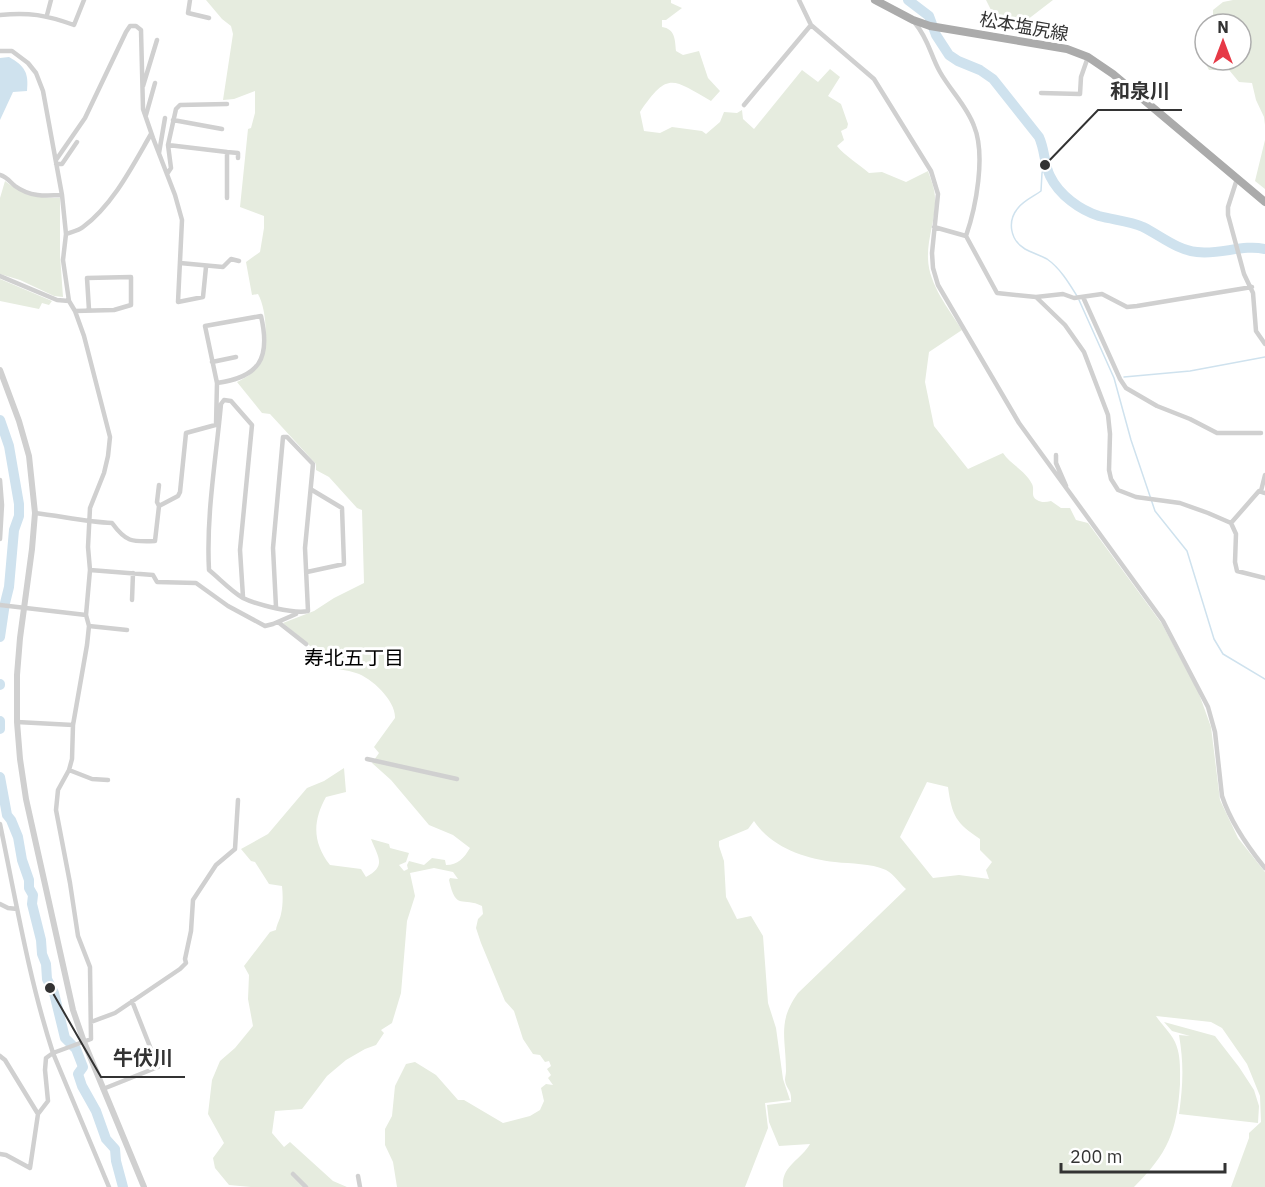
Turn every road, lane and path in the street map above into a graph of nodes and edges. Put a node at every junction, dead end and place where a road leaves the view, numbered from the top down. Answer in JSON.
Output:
{"nodes":[{"id":1,"x":51,"y":0,"type":"edge"},
{"id":2,"x":84,"y":0,"type":"edge"},
{"id":3,"x":190,"y":0,"type":"edge"},
{"id":4,"x":799,"y":0,"type":"edge"},
{"id":5,"x":875,"y":0,"type":"edge"},
{"id":6,"x":0,"y":15,"type":"edge"},
{"id":7,"x":47,"y":15,"type":"junction"},
{"id":8,"x":209,"y":18,"type":"dead end"},
{"id":9,"x":913,"y":20,"type":"junction"},
{"id":10,"x":811,"y":25,"type":"junction"},
{"id":11,"x":158,"y":40,"type":"dead end"},
{"id":12,"x":0,"y":51,"type":"edge"},
{"id":13,"x":1088,"y":57,"type":"junction"},
{"id":14,"x":155,"y":83,"type":"dead end"},
{"id":15,"x":142,"y":88,"type":"junction"},
{"id":16,"x":1044,"y":91,"type":"dead end"},
{"id":17,"x":227,"y":104,"type":"dead end"},
{"id":18,"x":744,"y":105,"type":"dead end"},
{"id":19,"x":146,"y":116,"type":"junction"},
{"id":20,"x":165,"y":118,"type":"dead end"},
{"id":21,"x":173,"y":120,"type":"junction"},
{"id":22,"x":222,"y":129,"type":"dead end"},
{"id":23,"x":151,"y":134,"type":"junction"},
{"id":24,"x":77,"y":142,"type":"dead end"},
{"id":25,"x":168,"y":145,"type":"junction"},
{"id":26,"x":227,"y":152,"type":"junction"},
{"id":27,"x":159,"y":154,"type":"junction"},
{"id":28,"x":238,"y":159,"type":"dead end"},
{"id":29,"x":56,"y":162,"type":"junction"},
{"id":30,"x":167,"y":174,"type":"junction"},
{"id":31,"x":0,"y":175,"type":"edge"},
{"id":32,"x":1237,"y":179,"type":"junction"},
{"id":33,"x":62,"y":195,"type":"junction"},
{"id":34,"x":227,"y":198,"type":"dead end"},
{"id":35,"x":1265,"y":202,"type":"edge"},
{"id":36,"x":934,"y":227,"type":"junction"},
{"id":37,"x":66,"y":234,"type":"junction"},
{"id":38,"x":966,"y":236,"type":"junction"},
{"id":39,"x":239,"y":261,"type":"dead end"},
{"id":40,"x":180,"y":263,"type":"junction"},
{"id":41,"x":206,"y":267,"type":"junction"},
{"id":42,"x":0,"y":276,"type":"edge"},
{"id":43,"x":1252,"y":287,"type":"junction"},
{"id":44,"x":1036,"y":297,"type":"junction"},
{"id":45,"x":1083,"y":297,"type":"junction"},
{"id":46,"x":69,"y":301,"type":"junction"},
{"id":47,"x":89,"y":310,"type":"junction"},
{"id":48,"x":75,"y":311,"type":"junction"},
{"id":49,"x":1265,"y":344,"type":"edge"},
{"id":50,"x":236,"y":357,"type":"dead end"},
{"id":51,"x":212,"y":362,"type":"junction"},
{"id":52,"x":0,"y":370,"type":"edge"},
{"id":53,"x":217,"y":383,"type":"junction"},
{"id":54,"x":218,"y":425,"type":"junction"},
{"id":55,"x":1265,"y":427,"type":"edge"},
{"id":56,"x":1261,"y":434,"type":"junction"},
{"id":57,"x":1265,"y":440,"type":"edge"},
{"id":58,"x":1056,"y":455,"type":"dead end"},
{"id":59,"x":1265,"y":475,"type":"edge"},
{"id":60,"x":0,"y":480,"type":"edge"},
{"id":61,"x":159,"y":485,"type":"dead end"},
{"id":62,"x":1066,"y":488,"type":"junction"},
{"id":63,"x":312,"y":490,"type":"junction"},
{"id":64,"x":1263,"y":492,"type":"edge"},
{"id":65,"x":1,"y":505,"type":"edge"},
{"id":66,"x":159,"y":506,"type":"junction"},
{"id":67,"x":35,"y":513,"type":"junction"},
{"id":68,"x":88,"y":522,"type":"junction"},
{"id":69,"x":1231,"y":523,"type":"junction"},
{"id":70,"x":0,"y":540,"type":"edge"},
{"id":71,"x":90,"y":570,"type":"junction"},
{"id":72,"x":307,"y":572,"type":"junction"},
{"id":73,"x":133,"y":573,"type":"junction"},
{"id":74,"x":1265,"y":578,"type":"edge"},
{"id":75,"x":243,"y":597,"type":"junction"},
{"id":76,"x":132,"y":600,"type":"dead end"},
{"id":77,"x":0,"y":606,"type":"edge"},
{"id":78,"x":276,"y":607,"type":"junction"},
{"id":79,"x":21,"y":608,"type":"junction"},
{"id":80,"x":297,"y":613,"type":"junction"},
{"id":81,"x":86,"y":615,"type":"junction"},
{"id":82,"x":278,"y":622,"type":"junction"},
{"id":83,"x":89,"y":626,"type":"junction"},
{"id":84,"x":127,"y":630,"type":"dead end"},
{"id":85,"x":306,"y":644,"type":"dead end"},
{"id":86,"x":17,"y":722,"type":"junction"},
{"id":87,"x":73,"y":725,"type":"junction"},
{"id":88,"x":367,"y":759,"type":"dead end"},
{"id":89,"x":69,"y":770,"type":"junction"},
{"id":90,"x":457,"y":779,"type":"dead end"},
{"id":91,"x":108,"y":780,"type":"dead end"},
{"id":92,"x":238,"y":800,"type":"dead end"},
{"id":93,"x":0,"y":824,"type":"edge"},
{"id":94,"x":1265,"y":868,"type":"edge"},
{"id":95,"x":0,"y":904,"type":"edge"},
{"id":96,"x":17,"y":909,"type":"junction"},
{"id":97,"x":132,"y":1001,"type":"junction"},
{"id":98,"x":91,"y":1022,"type":"junction"},
{"id":99,"x":82,"y":1043,"type":"junction"},
{"id":100,"x":55,"y":1052,"type":"junction"},
{"id":101,"x":0,"y":1056,"type":"edge"},
{"id":102,"x":103,"y":1089,"type":"junction"},
{"id":103,"x":38,"y":1114,"type":"junction"},
{"id":104,"x":0,"y":1154,"type":"edge"},
{"id":105,"x":293,"y":1174,"type":"dead end"},
{"id":106,"x":358,"y":1176,"type":"dead end"},
{"id":107,"x":109,"y":1187,"type":"edge"},
{"id":108,"x":144,"y":1187,"type":"edge"},
{"id":109,"x":306,"y":1187,"type":"edge"},
{"id":110,"x":360,"y":1187,"type":"edge"}],
"edges":[{"from":1,"to":7,"type":"street"},
{"from":2,"to":7,"type":"street"},
{"from":3,"to":8,"type":"street"},
{"from":4,"to":10,"type":"street"},
{"from":5,"to":9,"type":"main road","name":"松本塩尻線"},
{"from":6,"to":7,"type":"street"},
{"from":9,"to":13,"type":"main road","name":"松本塩尻線"},
{"from":9,"to":38,"type":"street"},
{"from":10,"to":18,"type":"street"},
{"from":10,"to":36,"type":"street"},
{"from":11,"to":15,"type":"street"},
{"from":12,"to":29,"type":"street"},
{"from":13,"to":16,"type":"street"},
{"from":13,"to":32,"type":"main road","name":"松本塩尻線"},
{"from":14,"to":19,"type":"street"},
{"from":15,"to":19,"type":"street"},
{"from":15,"to":29,"type":"street"},
{"from":17,"to":21,"type":"street"},
{"from":19,"to":23,"type":"street"},
{"from":20,"to":27,"type":"street"},
{"from":21,"to":22,"type":"street"},
{"from":21,"to":25,"type":"street"},
{"from":23,"to":27,"type":"street"},
{"from":23,"to":37,"type":"street"},
{"from":24,"to":29,"type":"street"},
{"from":25,"to":26,"type":"street"},
{"from":25,"to":30,"type":"street"},
{"from":26,"to":28,"type":"street"},
{"from":26,"to":34,"type":"street"},
{"from":27,"to":30,"type":"street"},
{"from":29,"to":33,"type":"street"},
{"from":30,"to":40,"type":"street"},
{"from":31,"to":33,"type":"street"},
{"from":32,"to":35,"type":"main road","name":"松本塩尻線"},
{"from":32,"to":43,"type":"street"},
{"from":33,"to":37,"type":"street"},
{"from":36,"to":38,"type":"street"},
{"from":36,"to":62,"type":"street"},
{"from":37,"to":46,"type":"street"},
{"from":38,"to":44,"type":"street"},
{"from":39,"to":41,"type":"street"},
{"from":40,"to":41,"type":"street"},
{"from":40,"to":41,"type":"street"},
{"from":42,"to":46,"type":"street"},
{"from":43,"to":45,"type":"street"},
{"from":43,"to":49,"type":"street"},
{"from":44,"to":45,"type":"street"},
{"from":44,"to":69,"type":"street"},
{"from":45,"to":56,"type":"street"},
{"from":46,"to":48,"type":"street"},
{"from":47,"to":47,"type":"street"},
{"from":47,"to":48,"type":"street"},
{"from":48,"to":68,"type":"street"},
{"from":50,"to":51,"type":"street"},
{"from":51,"to":53,"type":"street"},
{"from":51,"to":53,"type":"street"},
{"from":52,"to":67,"type":"street"},
{"from":53,"to":54,"type":"street"},
{"from":54,"to":66,"type":"street"},
{"from":54,"to":75,"type":"street"},
{"from":54,"to":75,"type":"street"},
{"from":55,"to":56,"type":"street"},
{"from":56,"to":57,"type":"street"},
{"from":58,"to":62,"type":"street"},
{"from":59,"to":64,"type":"street"},
{"from":60,"to":65,"type":"street"},
{"from":61,"to":66,"type":"street"},
{"from":62,"to":94,"type":"street"},
{"from":63,"to":72,"type":"street"},
{"from":63,"to":72,"type":"street"},
{"from":63,"to":78,"type":"street"},
{"from":64,"to":69,"type":"street"},
{"from":65,"to":70,"type":"street"},
{"from":66,"to":68,"type":"street"},
{"from":67,"to":68,"type":"street"},
{"from":67,"to":79,"type":"street"},
{"from":68,"to":71,"type":"street"},
{"from":69,"to":74,"type":"street"},
{"from":71,"to":73,"type":"street"},
{"from":71,"to":81,"type":"street"},
{"from":72,"to":80,"type":"street"},
{"from":73,"to":76,"type":"street"},
{"from":73,"to":82,"type":"street"},
{"from":75,"to":78,"type":"street"},
{"from":77,"to":79,"type":"street"},
{"from":78,"to":80,"type":"street"},
{"from":79,"to":81,"type":"street"},
{"from":79,"to":86,"type":"street"},
{"from":80,"to":82,"type":"street"},
{"from":81,"to":83,"type":"street"},
{"from":82,"to":85,"type":"street"},
{"from":83,"to":84,"type":"street"},
{"from":83,"to":87,"type":"street"},
{"from":86,"to":87,"type":"street"},
{"from":86,"to":99,"type":"street"},
{"from":87,"to":89,"type":"street"},
{"from":88,"to":90,"type":"street"},
{"from":89,"to":91,"type":"street"},
{"from":89,"to":98,"type":"street"},
{"from":92,"to":97,"type":"street"},
{"from":93,"to":96,"type":"street"},
{"from":95,"to":96,"type":"street"},
{"from":96,"to":100,"type":"street"},
{"from":97,"to":98,"type":"street"},
{"from":97,"to":102,"type":"street"},
{"from":98,"to":99,"type":"street"},
{"from":99,"to":100,"type":"street"},
{"from":99,"to":102,"type":"street"},
{"from":100,"to":103,"type":"street"},
{"from":100,"to":107,"type":"street"},
{"from":101,"to":103,"type":"street"},
{"from":102,"to":108,"type":"street"},
{"from":103,"to":104,"type":"street"},
{"from":105,"to":109,"type":"street"},
{"from":106,"to":110,"type":"street"}]}
